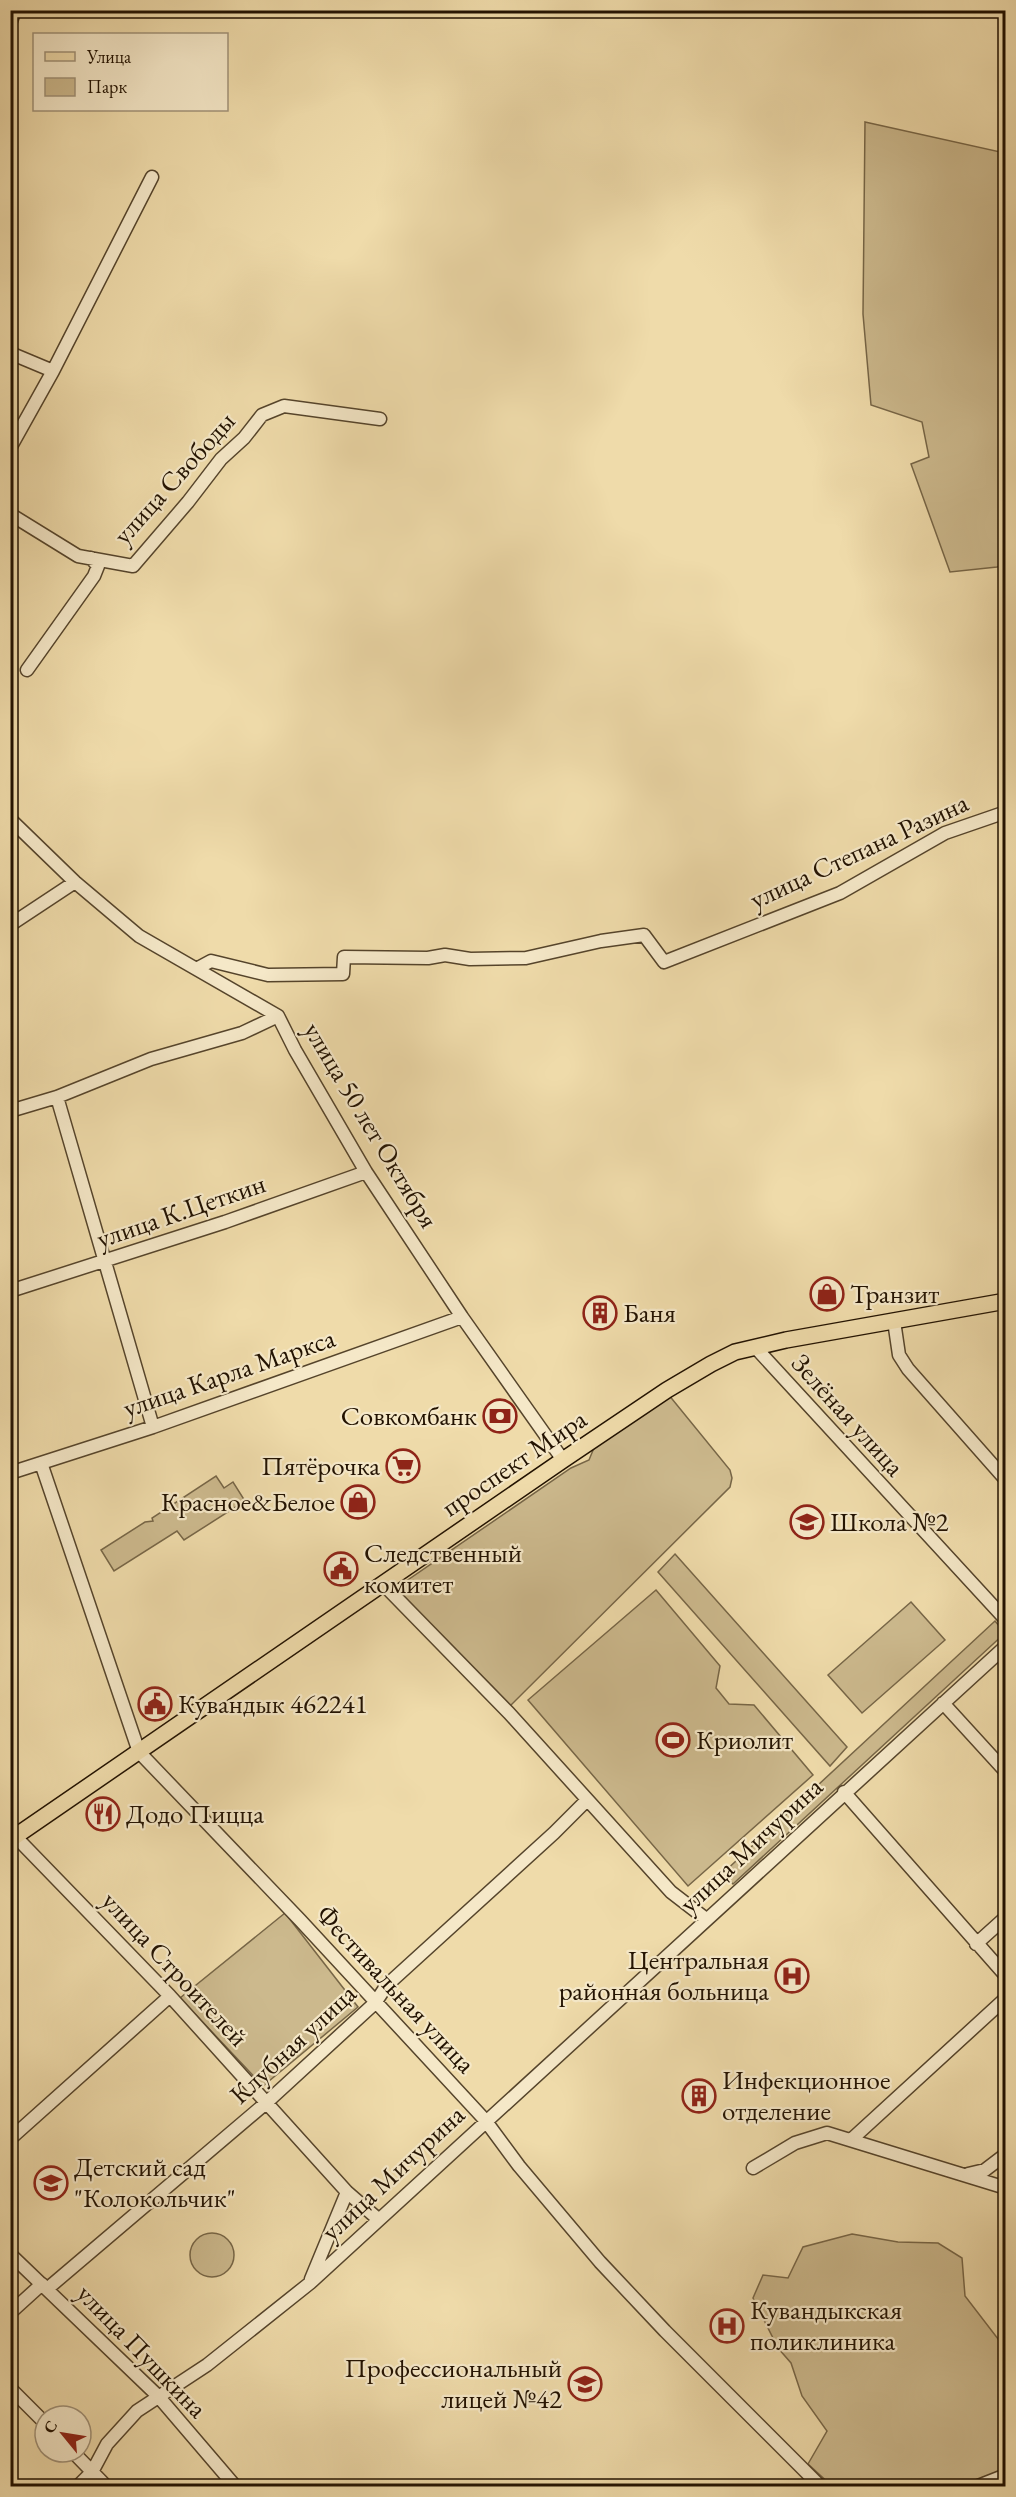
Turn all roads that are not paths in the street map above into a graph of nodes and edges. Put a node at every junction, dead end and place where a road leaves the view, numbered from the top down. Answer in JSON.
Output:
{"nodes":[{"id":1,"x":152,"y":177,"type":"dead end"},
{"id":2,"x":10,"y":353,"type":"edge"},
{"id":3,"x":53,"y":371,"type":"junction"},
{"id":4,"x":380,"y":419,"type":"dead end"},
{"id":5,"x":10,"y":448,"type":"edge"},
{"id":6,"x":10,"y":514,"type":"edge"},
{"id":7,"x":91,"y":558,"type":"junction"},
{"id":8,"x":27,"y":670,"type":"dead end"},
{"id":9,"x":1005,"y":812,"type":"edge"},
{"id":10,"x":10,"y":819,"type":"edge"},
{"id":11,"x":75,"y":882,"type":"junction"},
{"id":12,"x":10,"y":925,"type":"edge"},
{"id":13,"x":198,"y":969,"type":"junction"},
{"id":14,"x":278,"y":1016,"type":"junction"},
{"id":15,"x":57,"y":1097,"type":"junction"},
{"id":16,"x":10,"y":1111,"type":"edge"},
{"id":17,"x":366,"y":1172,"type":"junction"},
{"id":18,"x":104,"y":1262,"type":"junction"},
{"id":19,"x":10,"y":1291,"type":"edge"},
{"id":20,"x":1005,"y":1301,"type":"edge"},
{"id":21,"x":462,"y":1317,"type":"junction"},
{"id":22,"x":894,"y":1321,"type":"junction"},
{"id":23,"x":754,"y":1347,"type":"junction"},
{"id":24,"x":153,"y":1427,"type":"junction"},
{"id":25,"x":563,"y":1460,"type":"junction"},
{"id":26,"x":41,"y":1463,"type":"junction"},
{"id":27,"x":10,"y":1473,"type":"edge"},
{"id":28,"x":1005,"y":1480,"type":"edge"},
{"id":29,"x":383,"y":1584,"type":"junction"},
{"id":30,"x":1005,"y":1620,"type":"edge"},
{"id":31,"x":1005,"y":1646,"type":"edge"},
{"id":32,"x":943,"y":1703,"type":"junction"},
{"id":33,"x":139,"y":1752,"type":"junction"},
{"id":34,"x":1005,"y":1772,"type":"edge"},
{"id":35,"x":844,"y":1792,"type":"junction"},
{"id":36,"x":587,"y":1800,"type":"junction"},
{"id":37,"x":12,"y":1836,"type":"edge"},
{"id":38,"x":1005,"y":1917,"type":"edge"},
{"id":39,"x":706,"y":1919,"type":"junction"},
{"id":40,"x":976,"y":1944,"type":"junction"},
{"id":41,"x":1005,"y":1976,"type":"edge"},
{"id":42,"x":170,"y":1996,"type":"junction"},
{"id":43,"x":1005,"y":1998,"type":"edge"},
{"id":44,"x":375,"y":2003,"type":"junction"},
{"id":45,"x":266,"y":2103,"type":"junction"},
{"id":46,"x":485,"y":2120,"type":"junction"},
{"id":47,"x":10,"y":2139,"type":"edge"},
{"id":48,"x":852,"y":2139,"type":"junction"},
{"id":49,"x":1005,"y":2154,"type":"edge"},
{"id":50,"x":753,"y":2168,"type":"dead end"},
{"id":51,"x":966,"y":2175,"type":"junction"},
{"id":52,"x":1005,"y":2188,"type":"edge"},
{"id":53,"x":347,"y":2192,"type":"junction"},
{"id":54,"x":378,"y":2219,"type":"junction"},
{"id":55,"x":10,"y":2254,"type":"edge"},
{"id":56,"x":310,"y":2283,"type":"junction"},
{"id":57,"x":45,"y":2286,"type":"junction"},
{"id":58,"x":10,"y":2313,"type":"edge"},
{"id":59,"x":10,"y":2388,"type":"edge"},
{"id":60,"x":158,"y":2396,"type":"junction"},
{"id":61,"x":33,"y":2411,"type":"edge"},
{"id":62,"x":84,"y":2464,"type":"edge"},
{"id":63,"x":92,"y":2472,"type":"junction"},
{"id":64,"x":1005,"y":2475,"type":"edge"},
{"id":65,"x":78,"y":2487,"type":"edge"},
{"id":66,"x":106,"y":2487,"type":"edge"},
{"id":67,"x":235,"y":2487,"type":"edge"},
{"id":68,"x":820,"y":2487,"type":"edge"},
{"id":69,"x":978,"y":2487,"type":"edge"}],
"edges":[{"from":1,"to":3,"type":"street"},
{"from":2,"to":3,"type":"street"},
{"from":3,"to":5,"type":"street"},
{"from":4,"to":7,"type":"street","name":"улица Свободы"},
{"from":6,"to":7,"type":"street","name":"улица Свободы"},
{"from":7,"to":8,"type":"street"},
{"from":9,"to":13,"type":"street","name":"улица Степана Разина"},
{"from":10,"to":11,"type":"street","name":"улица 50 лет Октября"},
{"from":11,"to":12,"type":"street"},
{"from":11,"to":13,"type":"street","name":"улица 50 лет Октября"},
{"from":13,"to":14,"type":"street","name":"улица 50 лет Октября"},
{"from":14,"to":15,"type":"street"},
{"from":14,"to":17,"type":"street","name":"улица 50 лет Октября"},
{"from":15,"to":16,"type":"street"},
{"from":15,"to":18,"type":"street"},
{"from":17,"to":18,"type":"street","name":"улица К.Цеткин"},
{"from":17,"to":21,"type":"street","name":"улица 50 лет Октября"},
{"from":18,"to":19,"type":"street","name":"улица К.Цеткин"},
{"from":18,"to":24,"type":"street"},
{"from":20,"to":22,"type":"main road","name":"проспект Мира"},
{"from":21,"to":24,"type":"street","name":"улица Карла Маркса"},
{"from":21,"to":25,"type":"street","name":"улица 50 лет Октября"},
{"from":22,"to":23,"type":"main road","name":"проспект Мира"},
{"from":22,"to":28,"type":"street"},
{"from":23,"to":25,"type":"main road","name":"проспект Мира"},
{"from":23,"to":30,"type":"street","name":"Зелёная улица"},
{"from":24,"to":26,"type":"street","name":"улица Карла Маркса"},
{"from":25,"to":29,"type":"main road","name":"проспект Мира"},
{"from":26,"to":27,"type":"street","name":"улица Карла Маркса"},
{"from":26,"to":33,"type":"street","name":"Фестивальная улица"},
{"from":29,"to":33,"type":"main road","name":"проспект Мира"},
{"from":29,"to":36,"type":"street"},
{"from":31,"to":32,"type":"street","name":"улица Мичурина"},
{"from":32,"to":34,"type":"street"},
{"from":32,"to":35,"type":"street","name":"улица Мичурина"},
{"from":33,"to":37,"type":"main road","name":"проспект Мира"},
{"from":33,"to":44,"type":"street","name":"Фестивальная улица"},
{"from":35,"to":39,"type":"street","name":"улица Мичурина"},
{"from":35,"to":40,"type":"street"},
{"from":36,"to":39,"type":"street"},
{"from":36,"to":44,"type":"street","name":"Клубная улица"},
{"from":37,"to":42,"type":"street","name":"улица Строителей"},
{"from":38,"to":40,"type":"street"},
{"from":39,"to":46,"type":"street","name":"улица Мичурина"},
{"from":40,"to":41,"type":"street"},
{"from":42,"to":45,"type":"street","name":"улица Строителей"},
{"from":42,"to":47,"type":"street"},
{"from":43,"to":48,"type":"street"},
{"from":44,"to":45,"type":"street","name":"Клубная улица"},
{"from":44,"to":46,"type":"street","name":"Фестивальная улица"},
{"from":45,"to":53,"type":"street","name":"улица Строителей"},
{"from":45,"to":57,"type":"street","name":"Клубная улица"},
{"from":46,"to":54,"type":"street","name":"улица Мичурина"},
{"from":46,"to":68,"type":"street","name":"Фестивальная улица"},
{"from":48,"to":50,"type":"street"},
{"from":48,"to":51,"type":"street"},
{"from":49,"to":51,"type":"street"},
{"from":51,"to":52,"type":"street"},
{"from":53,"to":54,"type":"street","name":"улица Строителей"},
{"from":53,"to":56,"type":"street"},
{"from":54,"to":56,"type":"street","name":"улица Мичурина"},
{"from":55,"to":57,"type":"street","name":"улица Пушкина"},
{"from":56,"to":60,"type":"street","name":"улица Мичурина"},
{"from":57,"to":58,"type":"street","name":"Клубная улица"},
{"from":57,"to":60,"type":"street","name":"улица Пушкина"},
{"from":59,"to":61,"type":"street"},
{"from":60,"to":63,"type":"street","name":"улица Мичурина"},
{"from":60,"to":67,"type":"street","name":"улица Пушкина"},
{"from":62,"to":63,"type":"street"},
{"from":63,"to":65,"type":"street","name":"улица Мичурина"},
{"from":63,"to":66,"type":"street"},
{"from":64,"to":69,"type":"street"}]}
